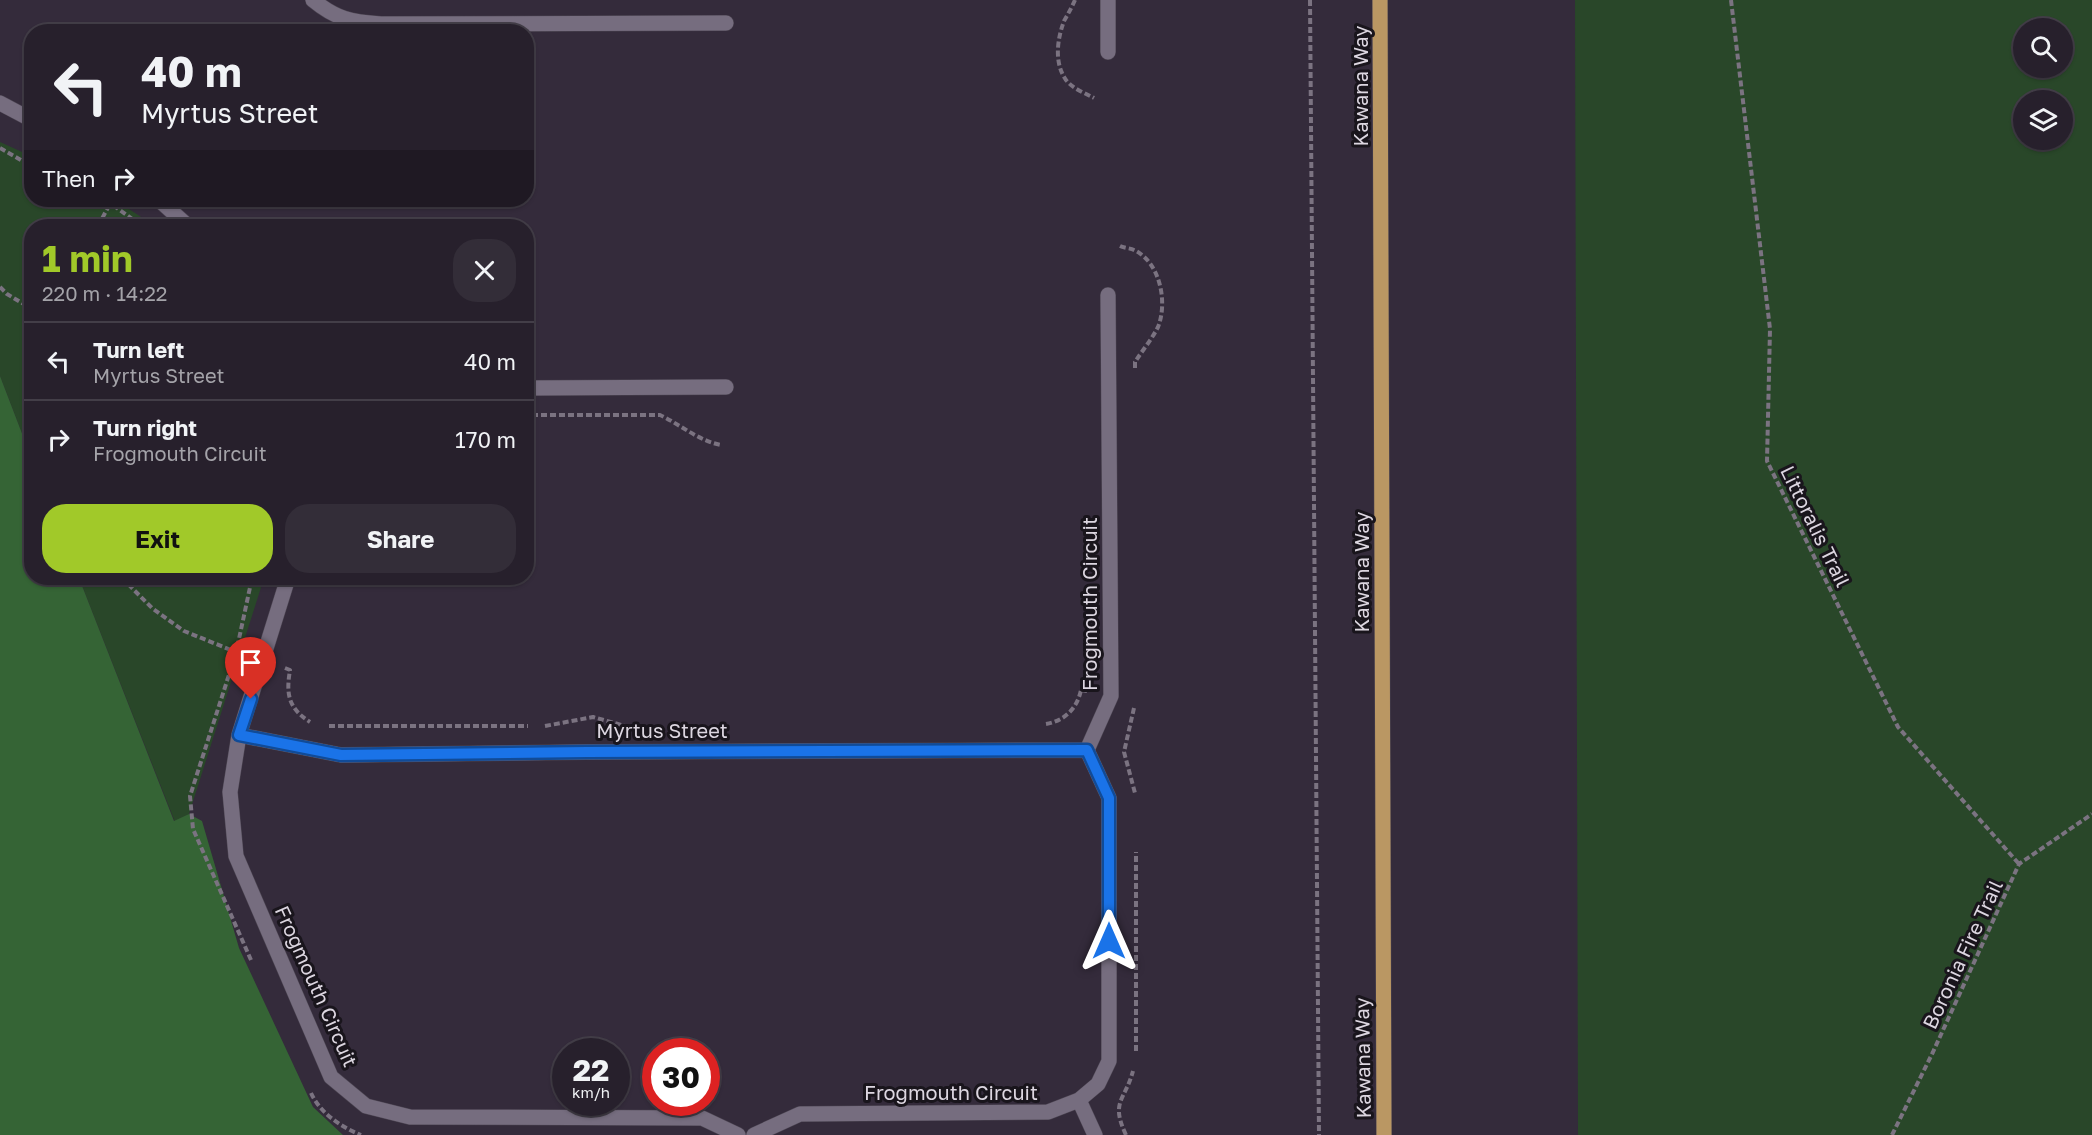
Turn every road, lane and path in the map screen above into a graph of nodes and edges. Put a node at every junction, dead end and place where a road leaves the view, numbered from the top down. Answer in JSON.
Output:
{"nodes":[{"id":1,"x":313,"y":0,"type":"edge"},
{"id":2,"x":1075,"y":0,"type":"edge"},
{"id":3,"x":1108,"y":0,"type":"edge"},
{"id":4,"x":1310,"y":0,"type":"edge"},
{"id":5,"x":1731,"y":0,"type":"edge"},
{"id":6,"x":1381,"y":3,"type":"edge"},
{"id":7,"x":726,"y":23,"type":"dead end"},
{"id":8,"x":1108,"y":52,"type":"dead end"},
{"id":9,"x":1094,"y":98,"type":"dead end"},
{"id":10,"x":0,"y":103,"type":"edge"},
{"id":11,"x":24,"y":116,"type":"edge"},
{"id":12,"x":0,"y":148,"type":"edge"},
{"id":13,"x":24,"y":161,"type":"edge"},
{"id":14,"x":117,"y":207,"type":"edge"},
{"id":15,"x":167,"y":207,"type":"edge"},
{"id":16,"x":133,"y":219,"type":"edge"},
{"id":17,"x":180,"y":219,"type":"edge"},
{"id":18,"x":0,"y":286,"type":"edge"},
{"id":19,"x":1108,"y":295,"type":"dead end"},
{"id":20,"x":24,"y":304,"type":"edge"},
{"id":21,"x":726,"y":387,"type":"dead end"},
{"id":22,"x":534,"y":388,"type":"edge"},
{"id":23,"x":534,"y":415,"type":"edge"},
{"id":24,"x":721,"y":446,"type":"dead end"},
{"id":25,"x":129,"y":585,"type":"edge"},
{"id":26,"x":286,"y":585,"type":"edge"},
{"id":27,"x":245,"y":656,"type":"dead end"},
{"id":28,"x":281,"y":668,"type":"dead end"},
{"id":29,"x":1092,"y":691,"type":"dead end"},
{"id":30,"x":316,"y":726,"type":"dead end"},
{"id":31,"x":327,"y":726,"type":"dead end"},
{"id":32,"x":633,"y":726,"type":"dead end"},
{"id":33,"x":1036,"y":726,"type":"dead end"},
{"id":34,"x":239,"y":735,"type":"junction"},
{"id":35,"x":1087,"y":750,"type":"junction"},
{"id":36,"x":2092,"y":813,"type":"edge"},
{"id":37,"x":2019,"y":864,"type":"junction"},
{"id":38,"x":1079,"y":1100,"type":"junction"},
{"id":39,"x":738,"y":1135,"type":"edge"},
{"id":40,"x":754,"y":1135,"type":"edge"},
{"id":41,"x":1095,"y":1135,"type":"edge"},
{"id":42,"x":1319,"y":1135,"type":"edge"},
{"id":43,"x":1384,"y":1135,"type":"edge"},
{"id":44,"x":1892,"y":1135,"type":"edge"}],
"edges":[{"from":1,"to":7,"type":"street"},
{"from":2,"to":9,"type":"path"},
{"from":3,"to":8,"type":"street"},
{"from":4,"to":42,"type":"path"},
{"from":5,"to":37,"type":"path","name":"Littoralis Trail"},
{"from":6,"to":43,"type":"main road","name":"Kawana Way"},
{"from":10,"to":11,"type":"street"},
{"from":12,"to":13,"type":"path"},
{"from":14,"to":16,"type":"path"},
{"from":15,"to":17,"type":"street"},
{"from":18,"to":20,"type":"path"},
{"from":19,"to":35,"type":"street","name":"Frogmouth Circuit"},
{"from":21,"to":22,"type":"street"},
{"from":23,"to":24,"type":"path"},
{"from":25,"to":27,"type":"path"},
{"from":26,"to":34,"type":"street","name":"Frogmouth Circuit"},
{"from":28,"to":30,"type":"path"},
{"from":29,"to":33,"type":"path"},
{"from":31,"to":32,"type":"path"},
{"from":34,"to":35,"type":"street","name":"Myrtus Street"},
{"from":34,"to":39,"type":"street","name":"Frogmouth Circuit"},
{"from":35,"to":38,"type":"street","name":"Frogmouth Circuit"},
{"from":36,"to":37,"type":"path","name":"Boronia Fire Trail"},
{"from":37,"to":44,"type":"path","name":"Boronia Fire Trail"},
{"from":38,"to":40,"type":"street","name":"Frogmouth Circuit"},
{"from":38,"to":41,"type":"street"}]}
